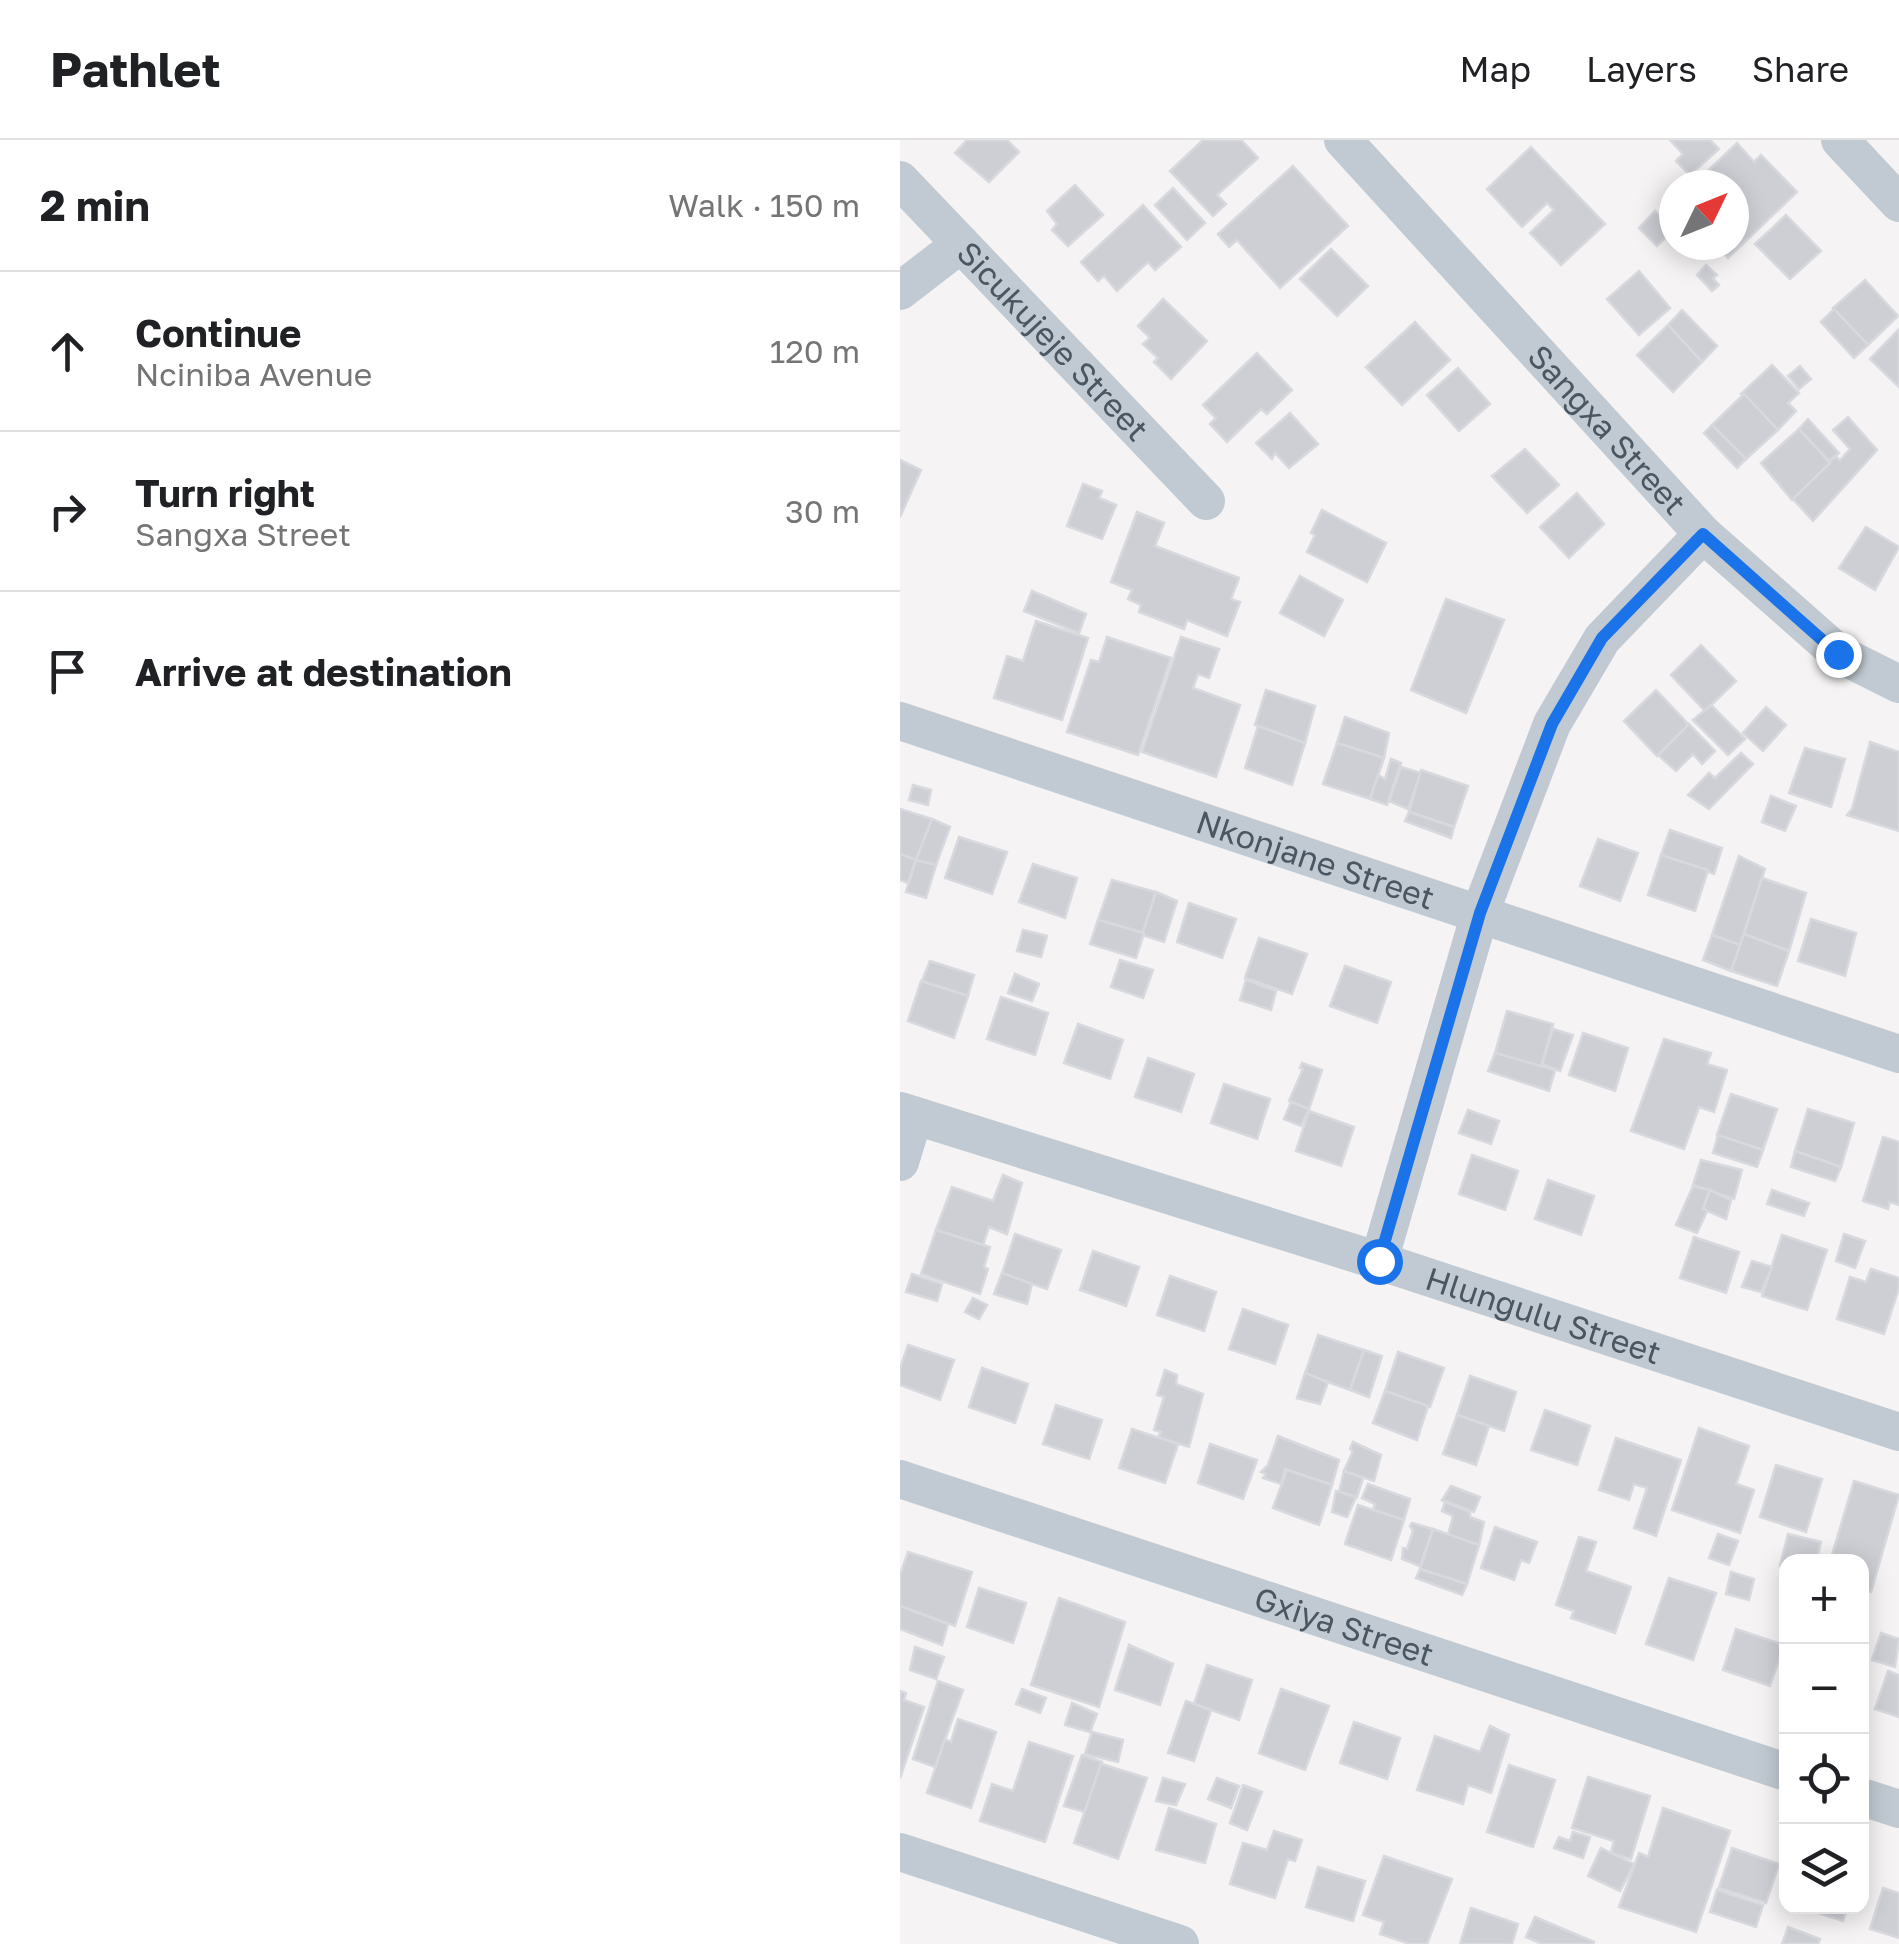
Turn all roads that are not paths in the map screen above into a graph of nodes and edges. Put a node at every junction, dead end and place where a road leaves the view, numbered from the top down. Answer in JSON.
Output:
{"nodes":[{"id":1,"x":1344,"y":140,"type":"edge"},
{"id":2,"x":1840,"y":140,"type":"edge"},
{"id":3,"x":900,"y":180,"type":"edge"},
{"id":4,"x":1899,"y":203,"type":"edge"},
{"id":5,"x":961,"y":244,"type":"junction"},
{"id":6,"x":900,"y":291,"type":"edge"},
{"id":7,"x":1206,"y":501,"type":"dead end"},
{"id":8,"x":1703,"y":534,"type":"junction"},
{"id":9,"x":1899,"y":684,"type":"edge"},
{"id":10,"x":900,"y":721,"type":"edge"},
{"id":11,"x":1480,"y":913,"type":"junction"},
{"id":12,"x":1899,"y":1054,"type":"edge"},
{"id":13,"x":907,"y":1114,"type":"edge"},
{"id":14,"x":900,"y":1162,"type":"edge"},
{"id":15,"x":1379,"y":1261,"type":"junction"},
{"id":16,"x":1899,"y":1432,"type":"edge"},
{"id":17,"x":900,"y":1478,"type":"edge"},
{"id":18,"x":1779,"y":1770,"type":"edge"},
{"id":19,"x":1869,"y":1799,"type":"edge"},
{"id":20,"x":1899,"y":1809,"type":"edge"},
{"id":21,"x":900,"y":1852,"type":"edge"},
{"id":22,"x":1180,"y":1944,"type":"edge"}],
"edges":[{"from":1,"to":8,"type":"street","name":"Sangxa Street"},
{"from":2,"to":4,"type":"street"},
{"from":3,"to":5,"type":"street","name":"Sicukujeje Street"},
{"from":5,"to":6,"type":"street"},
{"from":5,"to":7,"type":"street","name":"Sicukujeje Street"},
{"from":8,"to":9,"type":"street","name":"Sangxa Street"},
{"from":8,"to":11,"type":"street"},
{"from":10,"to":11,"type":"street","name":"Nkonjane Street"},
{"from":11,"to":12,"type":"street","name":"Nkonjane Street"},
{"from":11,"to":15,"type":"street"},
{"from":13,"to":14,"type":"street"},
{"from":13,"to":15,"type":"street","name":"Hlungulu Street"},
{"from":15,"to":16,"type":"street","name":"Hlungulu Street"},
{"from":17,"to":18,"type":"street","name":"Gxiya Street"},
{"from":19,"to":20,"type":"street"},
{"from":21,"to":22,"type":"street"}]}
